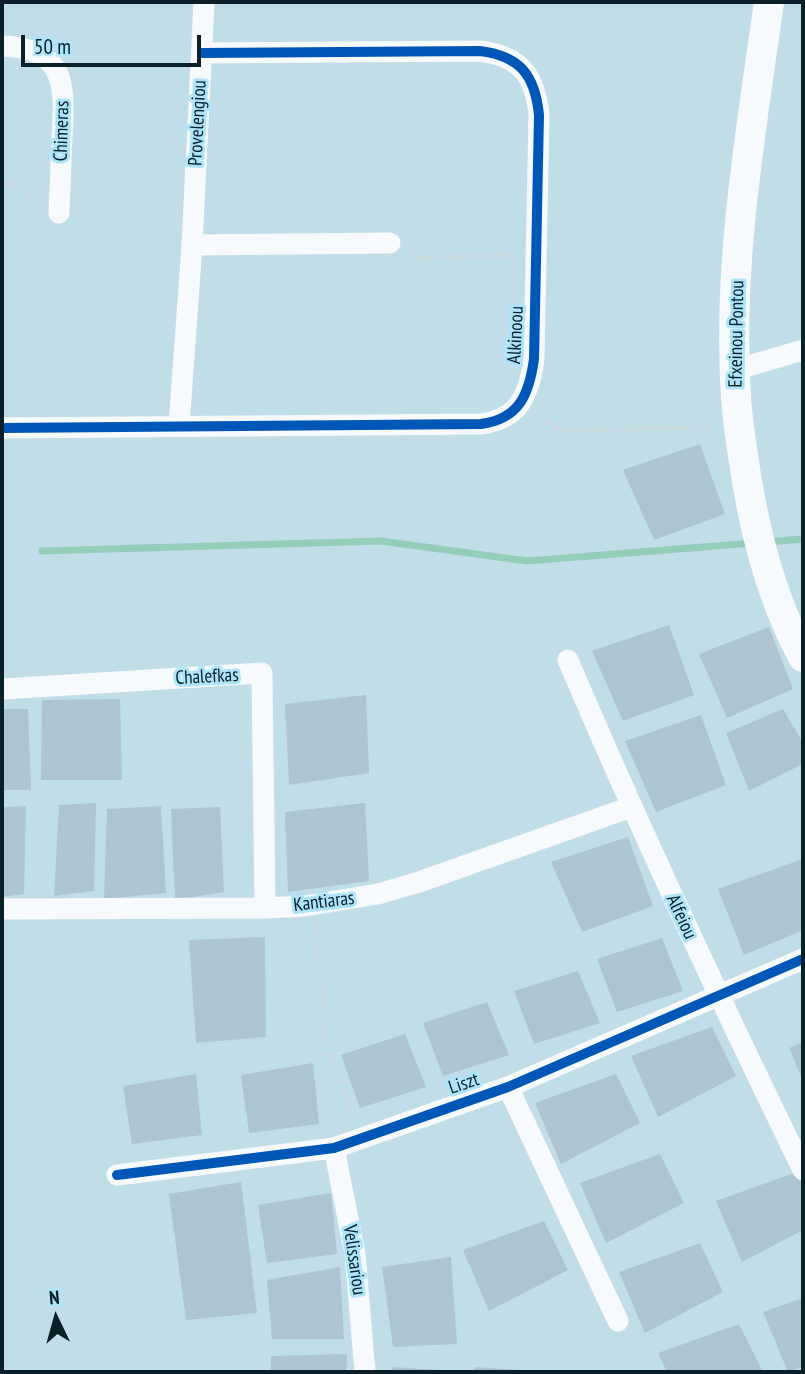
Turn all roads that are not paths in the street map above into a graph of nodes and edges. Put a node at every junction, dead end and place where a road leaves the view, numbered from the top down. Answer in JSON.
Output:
{"nodes":[{"id":1,"x":204,"y":2,"type":"edge"},
{"id":2,"x":769,"y":2,"type":"edge"},
{"id":3,"x":2,"y":46,"type":"edge"},
{"id":4,"x":202,"y":53,"type":"junction"},
{"id":5,"x":59,"y":214,"type":"road end"},
{"id":6,"x":390,"y":243,"type":"road end"},
{"id":7,"x":192,"y":245,"type":"junction"},
{"id":8,"x":803,"y":350,"type":"edge"},
{"id":9,"x":735,"y":370,"type":"junction"},
{"id":10,"x":179,"y":426,"type":"junction"},
{"id":11,"x":2,"y":428,"type":"edge"},
{"id":12,"x":803,"y":657,"type":"edge"},
{"id":13,"x":568,"y":660,"type":"dead end"},
{"id":14,"x":2,"y":688,"type":"edge"},
{"id":15,"x":631,"y":807,"type":"junction"},
{"id":16,"x":265,"y":908,"type":"junction"},
{"id":17,"x":2,"y":909,"type":"edge"},
{"id":18,"x":803,"y":959,"type":"edge"},
{"id":19,"x":718,"y":997,"type":"junction"},
{"id":20,"x":508,"y":1087,"type":"junction"},
{"id":21,"x":334,"y":1149,"type":"junction"},
{"id":22,"x":803,"y":1170,"type":"edge"},
{"id":23,"x":117,"y":1175,"type":"dead end"},
{"id":24,"x":618,"y":1321,"type":"dead end"},
{"id":25,"x":365,"y":1372,"type":"edge"}],
"edges":[{"from":1,"to":4,"type":"street","name":"Provelengiou"},
{"from":2,"to":9,"type":"street","name":"Efxeinou Pontou"},
{"from":3,"to":5,"type":"street","name":"Chimeras"},
{"from":4,"to":7,"type":"street","name":"Provelengiou"},
{"from":4,"to":10,"type":"street","name":"Alkinoou"},
{"from":6,"to":7,"type":"street"},
{"from":7,"to":10,"type":"street","name":"Provelengiou"},
{"from":8,"to":9,"type":"street"},
{"from":9,"to":12,"type":"street","name":"Efxeinou Pontou"},
{"from":10,"to":11,"type":"street"},
{"from":13,"to":15,"type":"street","name":"Alfeiou"},
{"from":14,"to":16,"type":"street","name":"Chalefkas"},
{"from":15,"to":16,"type":"street","name":"Kantiaras"},
{"from":15,"to":19,"type":"street","name":"Alfeiou"},
{"from":16,"to":17,"type":"street","name":"Kantiaras"},
{"from":18,"to":19,"type":"street","name":"Liszt"},
{"from":19,"to":20,"type":"street","name":"Liszt"},
{"from":19,"to":22,"type":"street","name":"Alfeiou"},
{"from":20,"to":21,"type":"street","name":"Liszt"},
{"from":20,"to":24,"type":"street"},
{"from":21,"to":23,"type":"street","name":"Liszt"},
{"from":21,"to":25,"type":"street","name":"Velissariou"}]}
